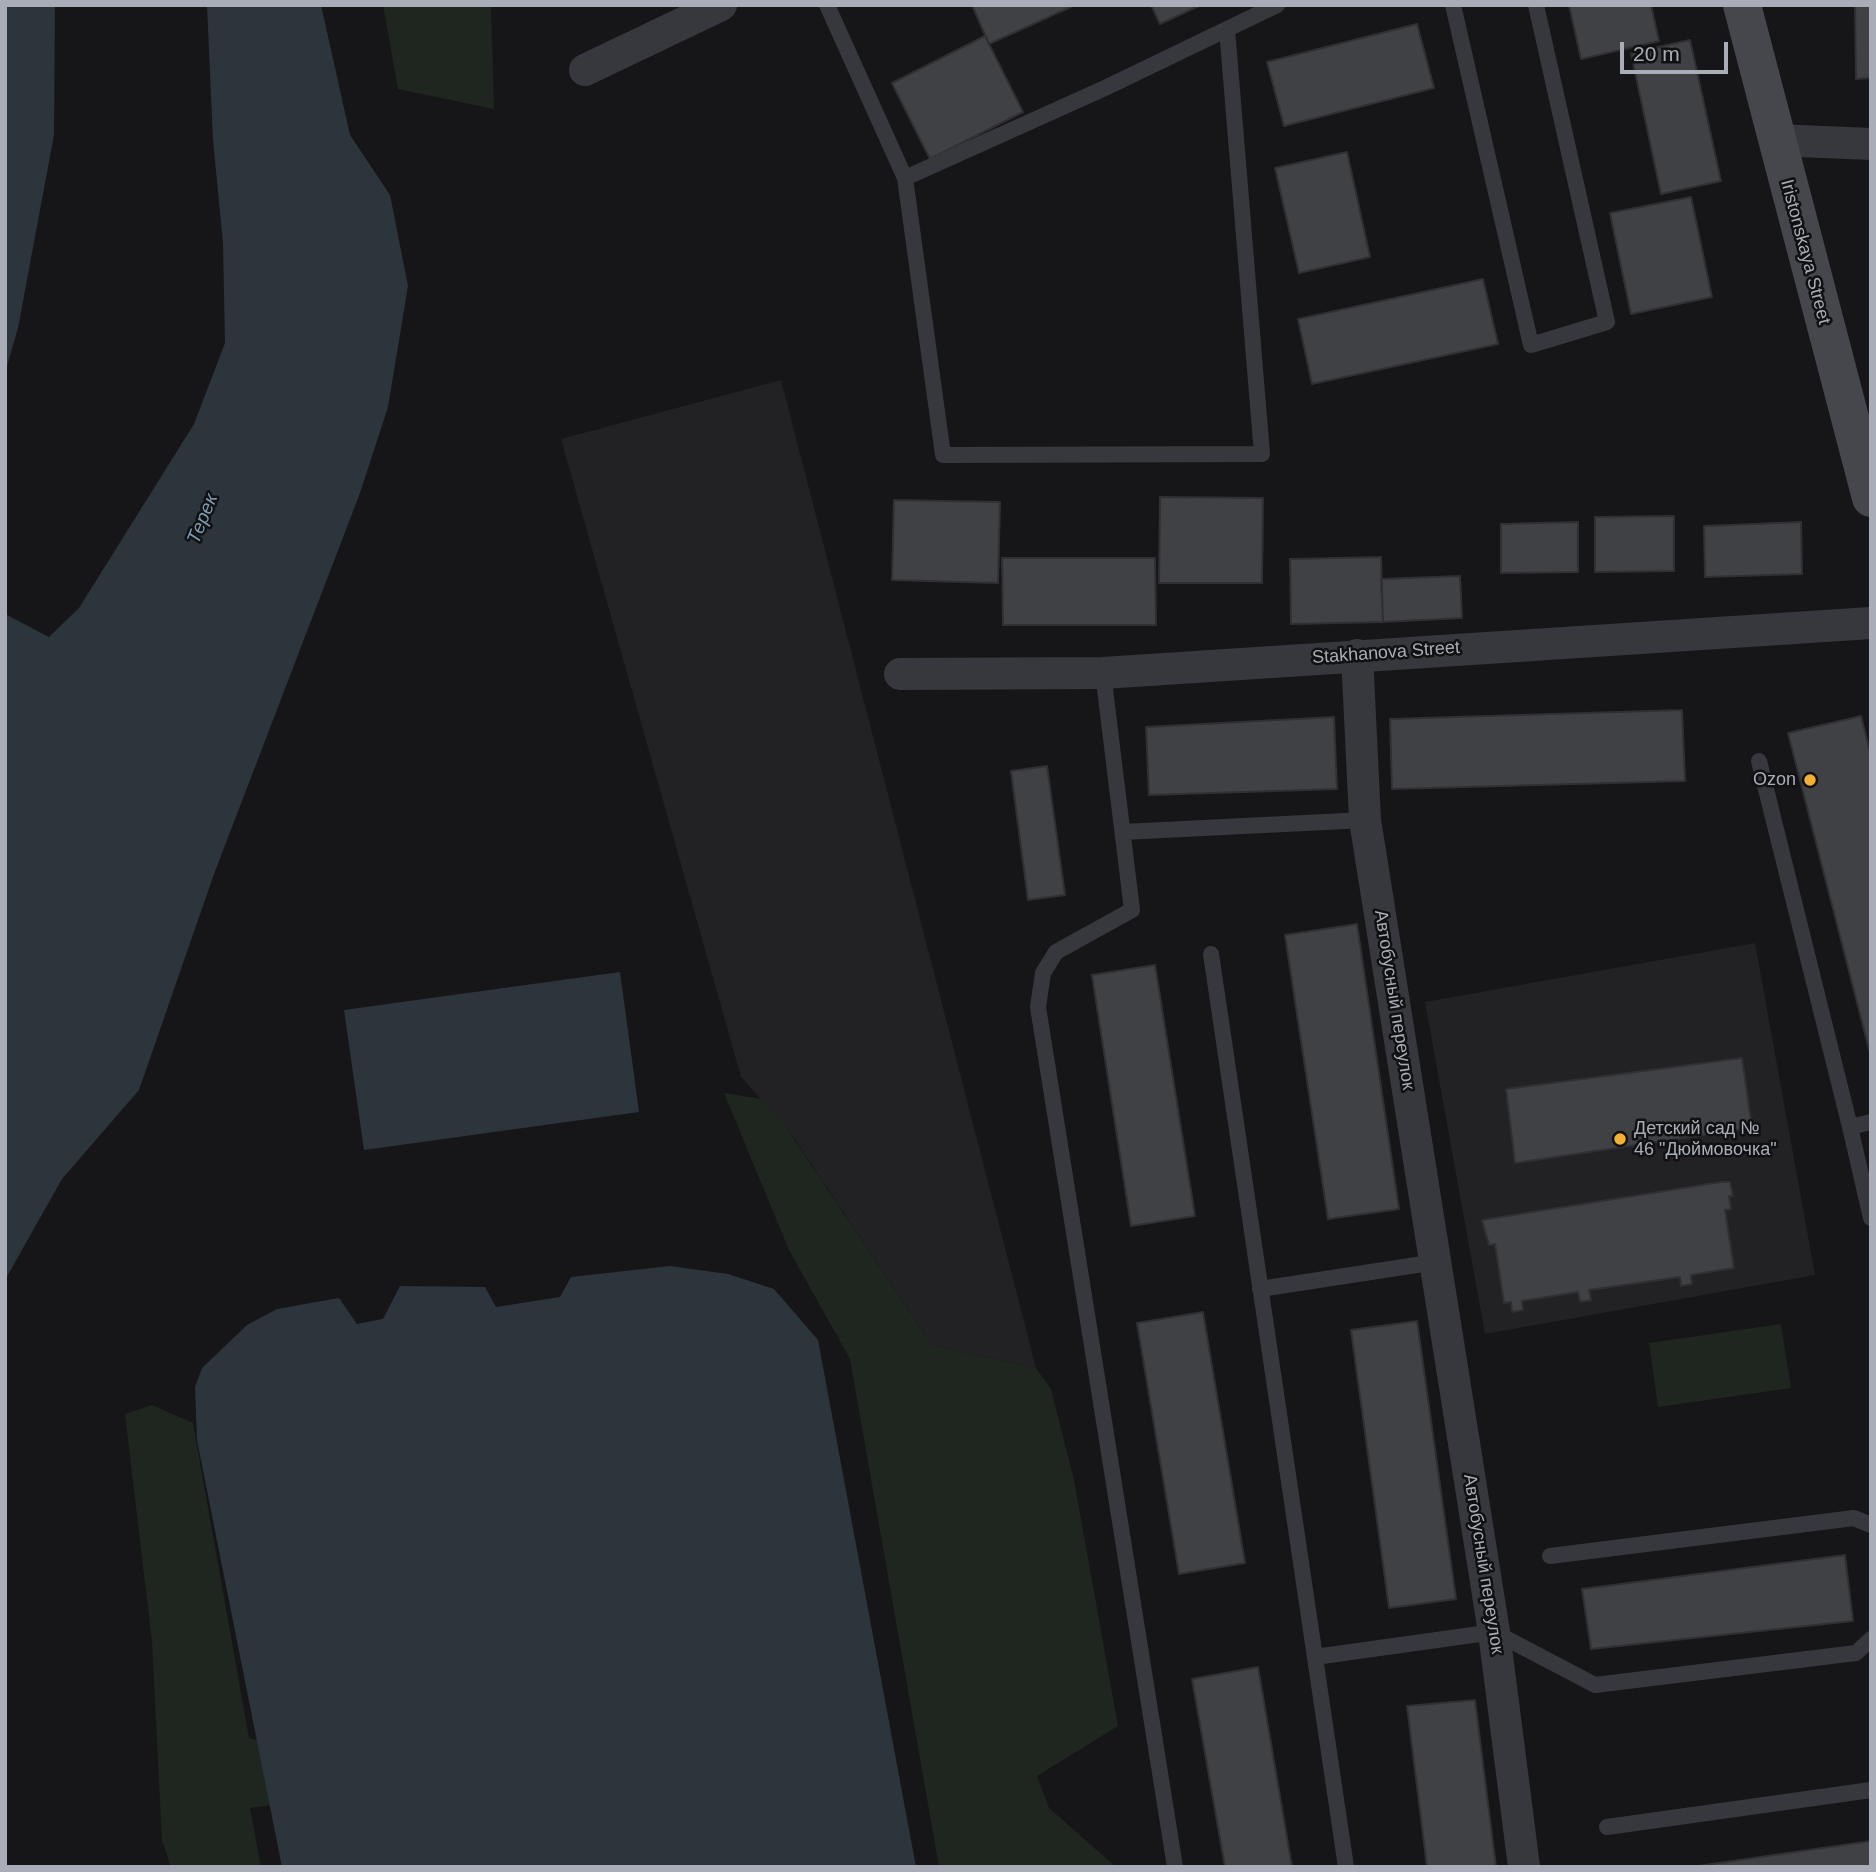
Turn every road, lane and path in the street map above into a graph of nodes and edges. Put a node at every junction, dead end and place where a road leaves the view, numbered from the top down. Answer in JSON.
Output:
{"nodes":[{"id":1,"x":722,"y":5,"type":"edge"},
{"id":2,"x":827,"y":5,"type":"edge"},
{"id":3,"x":1277,"y":5,"type":"edge"},
{"id":4,"x":1453,"y":5,"type":"edge"},
{"id":5,"x":1536,"y":5,"type":"edge"},
{"id":6,"x":1742,"y":5,"type":"edge"},
{"id":7,"x":677,"y":15,"type":"edge"},
{"id":8,"x":1227,"y":29,"type":"junction"},
{"id":9,"x":585,"y":71,"type":"dead end"},
{"id":10,"x":1775,"y":140,"type":"junction"},
{"id":11,"x":1871,"y":144,"type":"edge"},
{"id":12,"x":905,"y":178,"type":"junction"},
{"id":13,"x":1871,"y":498,"type":"edge"},
{"id":14,"x":1871,"y":623,"type":"edge"},
{"id":15,"x":1357,"y":655,"type":"junction"},
{"id":16,"x":1103,"y":673,"type":"junction"},
{"id":17,"x":900,"y":674,"type":"dead end"},
{"id":18,"x":1759,"y":761,"type":"dead end"},
{"id":19,"x":1365,"y":820,"type":"junction"},
{"id":20,"x":1123,"y":832,"type":"junction"},
{"id":21,"x":1211,"y":954,"type":"dead end"},
{"id":22,"x":1871,"y":1122,"type":"edge"},
{"id":23,"x":1850,"y":1127,"type":"junction"},
{"id":24,"x":1871,"y":1218,"type":"edge"},
{"id":25,"x":1436,"y":1262,"type":"junction"},
{"id":26,"x":1260,"y":1289,"type":"junction"},
{"id":27,"x":1871,"y":1525,"type":"edge"},
{"id":28,"x":1550,"y":1556,"type":"dead end"},
{"id":29,"x":1494,"y":1632,"type":"junction"},
{"id":30,"x":1871,"y":1639,"type":"edge"},
{"id":31,"x":1315,"y":1657,"type":"junction"},
{"id":32,"x":1871,"y":1790,"type":"edge"},
{"id":33,"x":1607,"y":1827,"type":"dead end"},
{"id":34,"x":1175,"y":1867,"type":"edge"},
{"id":35,"x":1346,"y":1867,"type":"edge"},
{"id":36,"x":1524,"y":1867,"type":"edge"}],
"edges":[{"from":1,"to":7,"type":"street"},
{"from":2,"to":12,"type":"lane"},
{"from":3,"to":8,"type":"lane"},
{"from":4,"to":5,"type":"lane"},
{"from":6,"to":10,"type":"main road","name":"Iristonskaya Street"},
{"from":7,"to":9,"type":"street"},
{"from":8,"to":12,"type":"lane"},
{"from":8,"to":12,"type":"lane"},
{"from":10,"to":11,"type":"street"},
{"from":10,"to":13,"type":"main road","name":"Iristonskaya Street"},
{"from":14,"to":15,"type":"street","name":"Stakhanova Street"},
{"from":15,"to":16,"type":"street","name":"Stakhanova Street"},
{"from":15,"to":19,"type":"street","name":"Автобусный переулок"},
{"from":16,"to":17,"type":"street","name":"Stakhanova Street"},
{"from":16,"to":20,"type":"lane"},
{"from":18,"to":23,"type":"lane"},
{"from":19,"to":20,"type":"lane"},
{"from":19,"to":25,"type":"street","name":"Автобусный переулок"},
{"from":20,"to":34,"type":"lane"},
{"from":21,"to":26,"type":"lane"},
{"from":22,"to":23,"type":"lane"},
{"from":23,"to":24,"type":"lane"},
{"from":25,"to":26,"type":"lane"},
{"from":25,"to":29,"type":"street","name":"Автобусный переулок"},
{"from":26,"to":31,"type":"lane"},
{"from":27,"to":28,"type":"lane"},
{"from":29,"to":30,"type":"lane"},
{"from":29,"to":31,"type":"lane"},
{"from":29,"to":36,"type":"street","name":"Автобусный переулок"},
{"from":31,"to":35,"type":"lane"},
{"from":32,"to":33,"type":"lane"}]}
